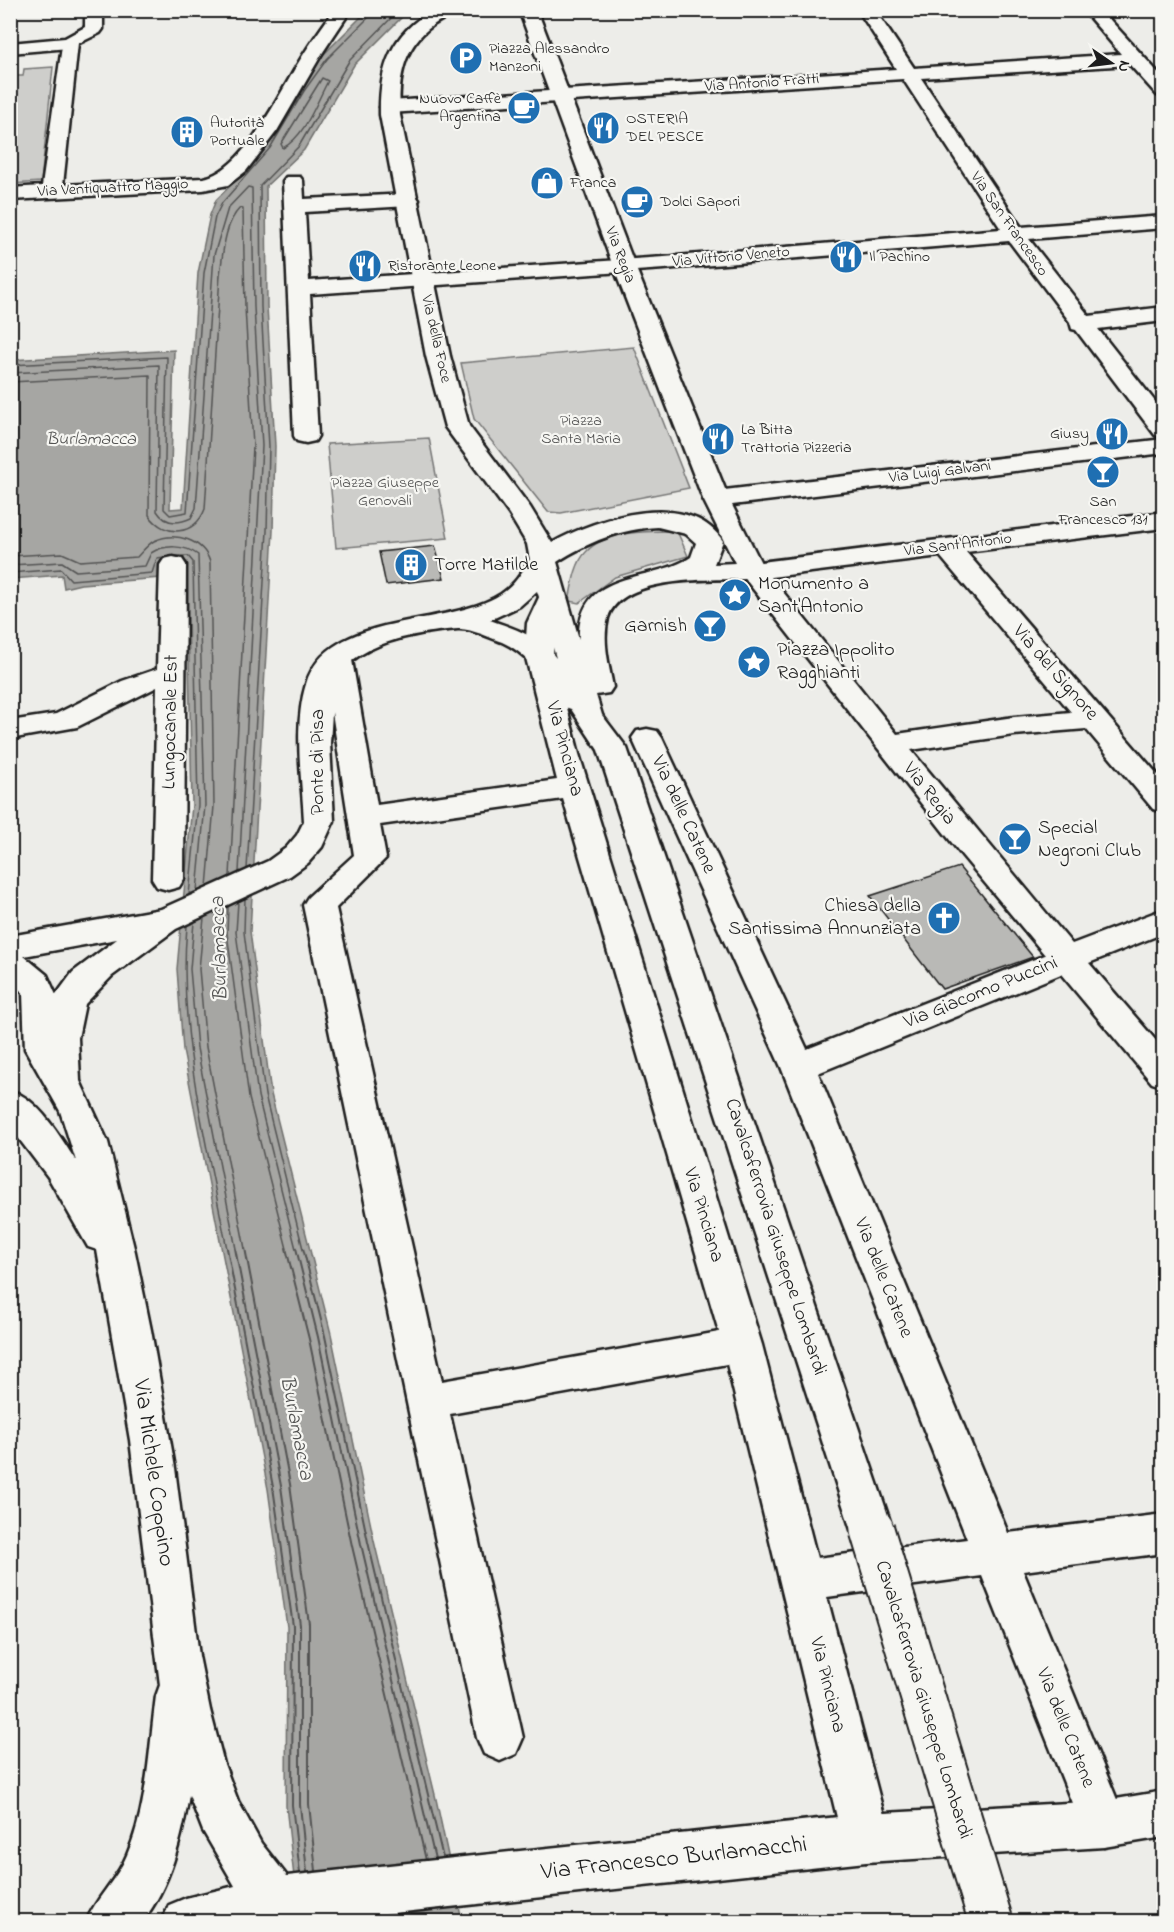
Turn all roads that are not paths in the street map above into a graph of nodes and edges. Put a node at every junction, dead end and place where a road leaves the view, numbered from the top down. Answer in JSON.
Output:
{"nodes":[{"id":1,"x":94,"y":10,"type":"edge"},
{"id":2,"x":344,"y":10,"type":"edge"},
{"id":3,"x":447,"y":10,"type":"edge"},
{"id":4,"x":528,"y":10,"type":"edge"},
{"id":5,"x":866,"y":10,"type":"edge"},
{"id":6,"x":1091,"y":10,"type":"edge"},
{"id":7,"x":69,"y":43,"type":"junction"},
{"id":8,"x":10,"y":48,"type":"edge"},
{"id":9,"x":1135,"y":59,"type":"junction"},
{"id":10,"x":905,"y":73,"type":"junction"},
{"id":11,"x":1164,"y":91,"type":"edge"},
{"id":12,"x":560,"y":97,"type":"junction"},
{"id":13,"x":390,"y":107,"type":"junction"},
{"id":14,"x":293,"y":182,"type":"dead end"},
{"id":15,"x":52,"y":191,"type":"junction"},
{"id":16,"x":10,"y":194,"type":"edge"},
{"id":17,"x":409,"y":200,"type":"junction"},
{"id":18,"x":294,"y":206,"type":"junction"},
{"id":19,"x":1164,"y":222,"type":"edge"},
{"id":20,"x":1014,"y":234,"type":"junction"},
{"id":21,"x":624,"y":266,"type":"junction"},
{"id":22,"x":423,"y":280,"type":"junction"},
{"id":23,"x":297,"y":288,"type":"junction"},
{"id":24,"x":1164,"y":314,"type":"edge"},
{"id":25,"x":1080,"y":324,"type":"junction"},
{"id":26,"x":1162,"y":424,"type":"edge"},
{"id":27,"x":306,"y":436,"type":"dead end"},
{"id":28,"x":1164,"y":446,"type":"edge"},
{"id":29,"x":716,"y":499,"type":"junction"},
{"id":30,"x":1164,"y":520,"type":"edge"},
{"id":31,"x":710,"y":541,"type":"junction"},
{"id":32,"x":946,"y":546,"type":"junction"},
{"id":33,"x":543,"y":560,"type":"junction"},
{"id":34,"x":173,"y":565,"type":"dead end"},
{"id":35,"x":752,"y":571,"type":"junction"},
{"id":36,"x":687,"y":572,"type":"junction"},
{"id":37,"x":552,"y":597,"type":"junction"},
{"id":38,"x":464,"y":621,"type":"junction"},
{"id":39,"x":539,"y":654,"type":"junction"},
{"id":40,"x":338,"y":660,"type":"junction"},
{"id":41,"x":171,"y":676,"type":"junction"},
{"id":42,"x":588,"y":716,"type":"junction"},
{"id":43,"x":1094,"y":719,"type":"junction"},
{"id":44,"x":10,"y":730,"type":"edge"},
{"id":45,"x":647,"y":738,"type":"dead end"},
{"id":46,"x":890,"y":744,"type":"junction"},
{"id":47,"x":612,"y":748,"type":"junction"},
{"id":48,"x":574,"y":788,"type":"junction"},
{"id":49,"x":1164,"y":802,"type":"edge"},
{"id":50,"x":363,"y":817,"type":"junction"},
{"id":51,"x":168,"y":879,"type":"dead end"},
{"id":52,"x":170,"y":918,"type":"junction"},
{"id":53,"x":1164,"y":920,"type":"edge"},
{"id":54,"x":10,"y":948,"type":"edge"},
{"id":55,"x":1066,"y":959,"type":"junction"},
{"id":56,"x":10,"y":963,"type":"edge"},
{"id":57,"x":798,"y":1067,"type":"junction"},
{"id":58,"x":1164,"y":1074,"type":"edge"},
{"id":59,"x":63,"y":1081,"type":"junction"},
{"id":60,"x":10,"y":1103,"type":"edge"},
{"id":61,"x":121,"y":1272,"type":"junction"},
{"id":62,"x":742,"y":1345,"type":"junction"},
{"id":63,"x":427,"y":1401,"type":"junction"},
{"id":64,"x":1164,"y":1533,"type":"edge"},
{"id":65,"x":994,"y":1553,"type":"junction"},
{"id":66,"x":801,"y":1580,"type":"junction"},
{"id":67,"x":181,"y":1675,"type":"junction"},
{"id":68,"x":500,"y":1738,"type":"dead end"},
{"id":69,"x":1164,"y":1814,"type":"edge"},
{"id":70,"x":1104,"y":1824,"type":"junction"},
{"id":71,"x":866,"y":1838,"type":"junction"},
{"id":72,"x":277,"y":1902,"type":"junction"},
{"id":73,"x":110,"y":1922,"type":"edge"},
{"id":74,"x":186,"y":1922,"type":"edge"},
{"id":75,"x":990,"y":1922,"type":"edge"}],
"edges":[{"from":1,"to":7,"type":"street"},
{"from":2,"to":15,"type":"street","name":"Via Ventiquattro Maggio"},
{"from":3,"to":13,"type":"street","name":"Via della Foce"},
{"from":4,"to":12,"type":"street","name":"Via Regia"},
{"from":5,"to":10,"type":"street","name":"Via San Francesco"},
{"from":6,"to":9,"type":"street"},
{"from":7,"to":8,"type":"street"},
{"from":7,"to":15,"type":"street"},
{"from":9,"to":10,"type":"street","name":"Via Antonio Fratti"},
{"from":9,"to":11,"type":"street"},
{"from":10,"to":12,"type":"street","name":"Via Antonio Fratti"},
{"from":10,"to":20,"type":"street","name":"Via San Francesco"},
{"from":12,"to":13,"type":"street","name":"Via Antonio Fratti"},
{"from":12,"to":21,"type":"street","name":"Via Regia"},
{"from":13,"to":17,"type":"street","name":"Via della Foce"},
{"from":14,"to":18,"type":"street"},
{"from":15,"to":16,"type":"street","name":"Via Ventiquattro Maggio"},
{"from":17,"to":18,"type":"street"},
{"from":17,"to":22,"type":"street","name":"Via della Foce"},
{"from":18,"to":23,"type":"street"},
{"from":19,"to":20,"type":"street","name":"Via Vittorio Veneto"},
{"from":20,"to":21,"type":"street","name":"Via Vittorio Veneto"},
{"from":20,"to":25,"type":"street","name":"Via San Francesco"},
{"from":21,"to":22,"type":"street","name":"Via Vittorio Veneto"},
{"from":21,"to":29,"type":"street","name":"Via Regia"},
{"from":22,"to":23,"type":"street","name":"Via Vittorio Veneto"},
{"from":22,"to":33,"type":"street","name":"Via della Foce"},
{"from":23,"to":27,"type":"street"},
{"from":24,"to":25,"type":"street"},
{"from":25,"to":26,"type":"street","name":"Via San Francesco"},
{"from":28,"to":29,"type":"street","name":"Via Luigi Galvani"},
{"from":29,"to":31,"type":"street","name":"Via Regia"},
{"from":29,"to":35,"type":"street","name":"Via Regia"},
{"from":30,"to":32,"type":"street","name":"Via Sant'Antonio"},
{"from":31,"to":33,"type":"street"},
{"from":31,"to":36,"type":"street"},
{"from":32,"to":35,"type":"street","name":"Via Sant'Antonio"},
{"from":32,"to":43,"type":"street","name":"Via del Signore"},
{"from":33,"to":37,"type":"street","name":"Cavalcaferrovia Giuseppe Lombardi"},
{"from":33,"to":38,"type":"street"},
{"from":34,"to":41,"type":"street","name":"Lungocanale Est"},
{"from":35,"to":36,"type":"street"},
{"from":35,"to":46,"type":"street","name":"Via Regia"},
{"from":36,"to":47,"type":"street"},
{"from":37,"to":39,"type":"street","name":"Via Pinciana"},
{"from":37,"to":42,"type":"street","name":"Cavalcaferrovia Giuseppe Lombardi"},
{"from":38,"to":39,"type":"street"},
{"from":38,"to":40,"type":"street","name":"Ponte di Pisa"},
{"from":39,"to":42,"type":"street"},
{"from":39,"to":48,"type":"street","name":"Via Pinciana"},
{"from":40,"to":50,"type":"street"},
{"from":40,"to":52,"type":"street","name":"Ponte di Pisa"},
{"from":41,"to":44,"type":"street"},
{"from":41,"to":51,"type":"street","name":"Lungocanale Est"},
{"from":42,"to":47,"type":"street","name":"Cavalcaferrovia Giuseppe Lombardi"},
{"from":43,"to":46,"type":"street"},
{"from":43,"to":49,"type":"street","name":"Via del Signore"},
{"from":45,"to":57,"type":"street","name":"Via delle Catene"},
{"from":46,"to":55,"type":"street","name":"Via Regia"},
{"from":47,"to":75,"type":"street","name":"Cavalcaferrovia Giuseppe Lombardi","bridge":true},
{"from":48,"to":50,"type":"street"},
{"from":48,"to":62,"type":"street","name":"Via Pinciana"},
{"from":50,"to":63,"type":"street"},
{"from":52,"to":54,"type":"street"},
{"from":52,"to":59,"type":"street"},
{"from":53,"to":55,"type":"street","name":"Via Giacomo Puccini"},
{"from":55,"to":57,"type":"street","name":"Via Giacomo Puccini"},
{"from":55,"to":58,"type":"street","name":"Via Regia"},
{"from":56,"to":59,"type":"street"},
{"from":57,"to":65,"type":"street","name":"Via delle Catene"},
{"from":59,"to":61,"type":"street","name":"Via Michele Coppino"},
{"from":60,"to":61,"type":"street"},
{"from":61,"to":67,"type":"street","name":"Via Michele Coppino"},
{"from":62,"to":63,"type":"street"},
{"from":62,"to":66,"type":"street","name":"Via Pinciana"},
{"from":63,"to":68,"type":"street"},
{"from":64,"to":65,"type":"street"},
{"from":65,"to":66,"type":"street"},
{"from":65,"to":70,"type":"street","name":"Via delle Catene"},
{"from":66,"to":71,"type":"street","name":"Via Pinciana"},
{"from":67,"to":72,"type":"street","name":"Via Michele Coppino"},
{"from":67,"to":73,"type":"street","name":"Via Michele Coppino"},
{"from":69,"to":70,"type":"street","name":"Via Francesco Burlamacchi"},
{"from":70,"to":71,"type":"street","name":"Via Francesco Burlamacchi"},
{"from":71,"to":72,"type":"street","name":"Via Francesco Burlamacchi"},
{"from":72,"to":74,"type":"street","name":"Via Francesco Burlamacchi"}]}
